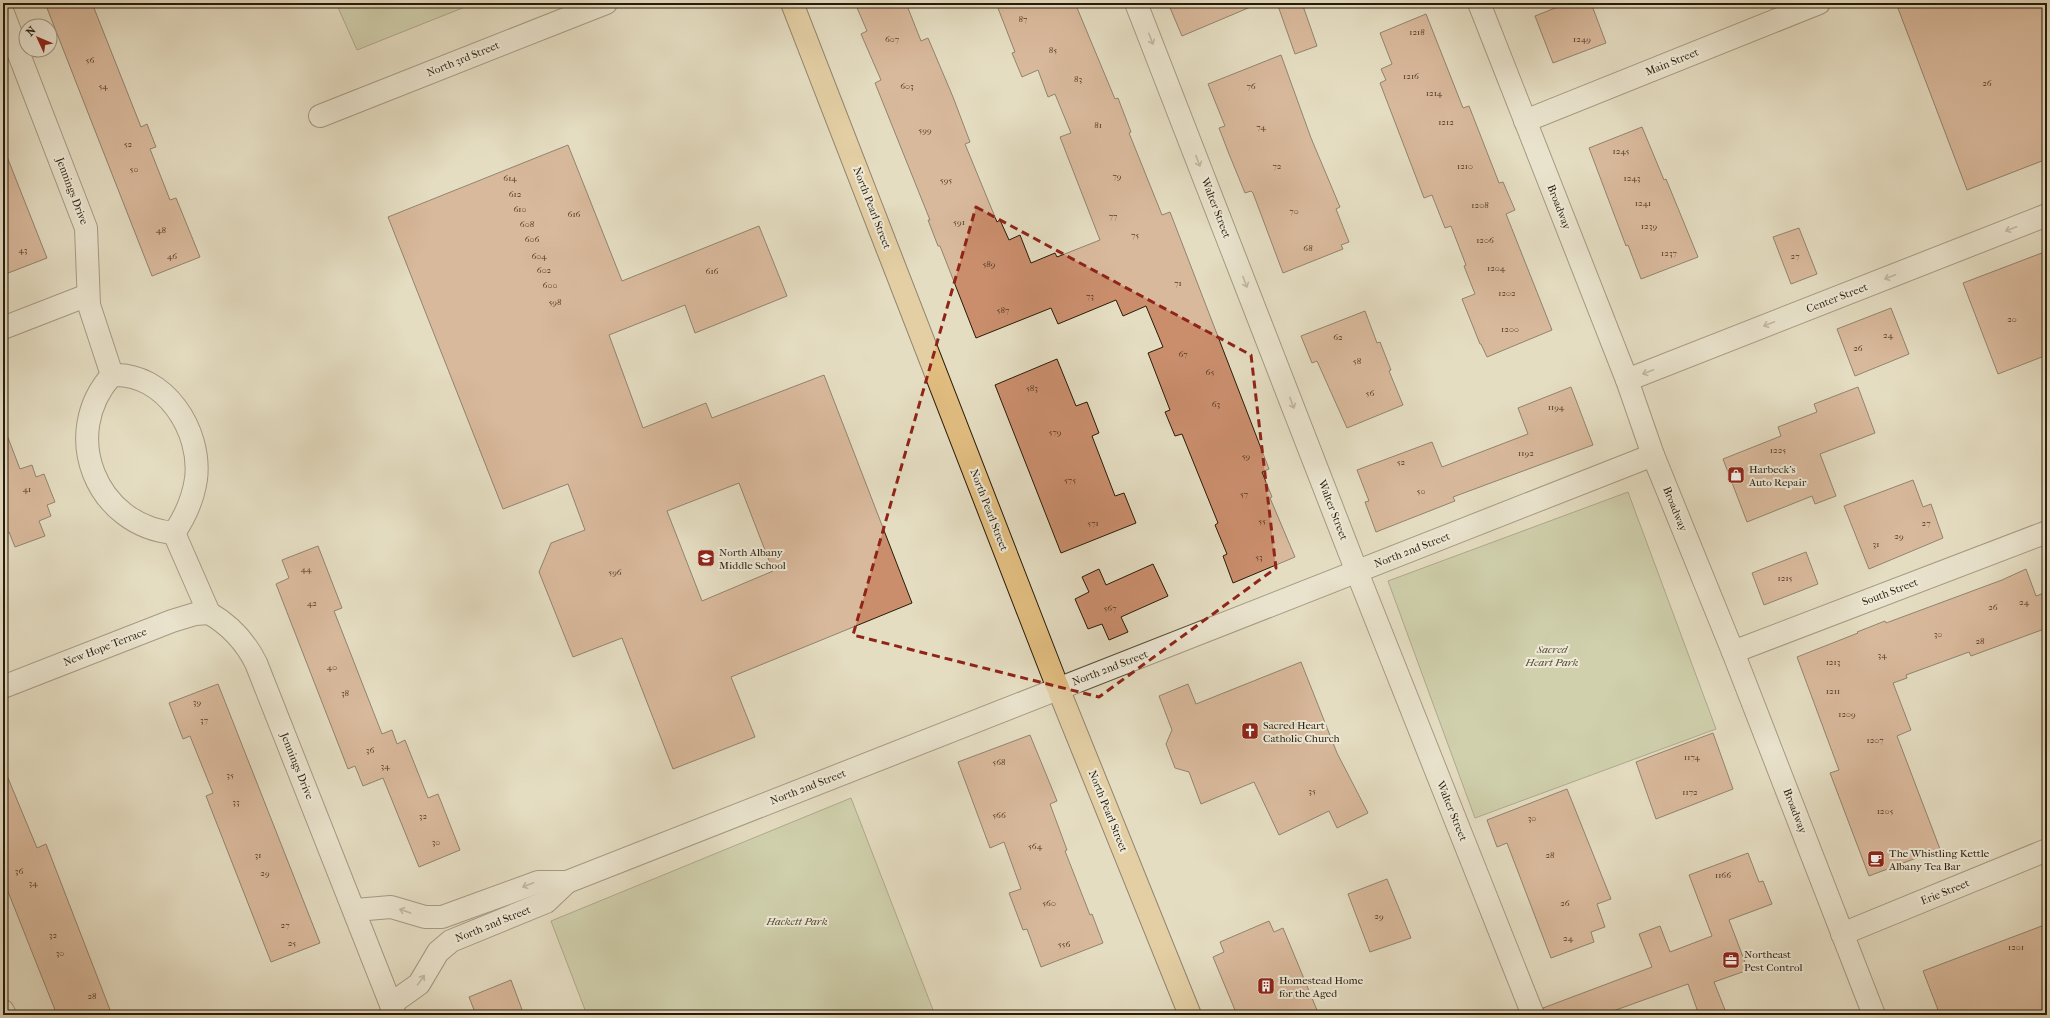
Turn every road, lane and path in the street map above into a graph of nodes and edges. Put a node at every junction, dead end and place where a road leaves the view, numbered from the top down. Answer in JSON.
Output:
{"nodes":[{"id":1,"x":606,"y":3,"type":"edge"},
{"id":2,"x":792,"y":3,"type":"edge"},
{"id":3,"x":1136,"y":3,"type":"edge"},
{"id":4,"x":1479,"y":3,"type":"edge"},
{"id":5,"x":1819,"y":3,"type":"edge"},
{"id":6,"x":3,"y":13,"type":"edge"},
{"id":7,"x":320,"y":116,"type":"dead end"},
{"id":8,"x":1525,"y":120,"type":"junction"},
{"id":9,"x":2047,"y":215,"type":"edge"},
{"id":10,"x":88,"y":295,"type":"junction"},
{"id":11,"x":3,"y":328,"type":"edge"},
{"id":12,"x":112,"y":375,"type":"junction"},
{"id":13,"x":1627,"y":380,"type":"junction"},
{"id":14,"x":1653,"y":455,"type":"junction"},
{"id":15,"x":2047,"y":532,"type":"edge"},
{"id":16,"x":174,"y":533,"type":"junction"},
{"id":17,"x":1357,"y":572,"type":"junction"},
{"id":18,"x":209,"y":613,"type":"junction"},
{"id":19,"x":1733,"y":652,"type":"junction"},
{"id":20,"x":3,"y":687,"type":"edge"},
{"id":21,"x":1058,"y":688,"type":"junction"},
{"id":22,"x":2047,"y":850,"type":"edge"},
{"id":23,"x":567,"y":882,"type":"junction"},
{"id":24,"x":355,"y":910,"type":"junction"},
{"id":25,"x":1842,"y":934,"type":"junction"},
{"id":26,"x":393,"y":1010,"type":"edge"},
{"id":27,"x":3,"y":1011,"type":"edge"},
{"id":28,"x":5,"y":1015,"type":"edge"},
{"id":29,"x":1190,"y":1015,"type":"edge"},
{"id":30,"x":1533,"y":1015,"type":"edge"},
{"id":31,"x":1874,"y":1015,"type":"edge"}],
"edges":[{"from":1,"to":7,"type":"street","name":"North 3rd Street"},
{"from":2,"to":21,"type":"main road","name":"North Pearl Street"},
{"from":3,"to":17,"type":"street","name":"Walter Street","one_way":true},
{"from":4,"to":8,"type":"street","name":"Broadway"},
{"from":5,"to":8,"type":"street","name":"Main Street"},
{"from":6,"to":10,"type":"street","name":"Jennings Drive"},
{"from":8,"to":13,"type":"street","name":"Broadway"},
{"from":9,"to":13,"type":"street","name":"Center Street","one_way":true},
{"from":10,"to":11,"type":"street"},
{"from":10,"to":12,"type":"street","name":"Jennings Drive"},
{"from":12,"to":16,"type":"street"},
{"from":12,"to":16,"type":"street"},
{"from":13,"to":14,"type":"street","name":"Broadway"},
{"from":14,"to":17,"type":"street","name":"North 2nd Street"},
{"from":14,"to":19,"type":"street","name":"Broadway"},
{"from":15,"to":19,"type":"street","name":"South Street"},
{"from":16,"to":18,"type":"street"},
{"from":17,"to":21,"type":"street","name":"North 2nd Street"},
{"from":17,"to":30,"type":"street","name":"Walter Street"},
{"from":18,"to":20,"type":"street","name":"New Hope Terrace"},
{"from":18,"to":24,"type":"street","name":"Jennings Drive"},
{"from":19,"to":25,"type":"street","name":"Broadway"},
{"from":21,"to":23,"type":"street","name":"North 2nd Street"},
{"from":21,"to":29,"type":"main road","name":"North Pearl Street"},
{"from":22,"to":25,"type":"street","name":"Erie Street"},
{"from":23,"to":24,"type":"street","name":"North 2nd Street","one_way":true},
{"from":26,"to":23,"type":"street","name":"North 2nd Street","one_way":true},
{"from":24,"to":26,"type":"street","name":"Jennings Drive"},
{"from":25,"to":31,"type":"street","name":"Broadway"},
{"from":27,"to":28,"type":"street"}]}
